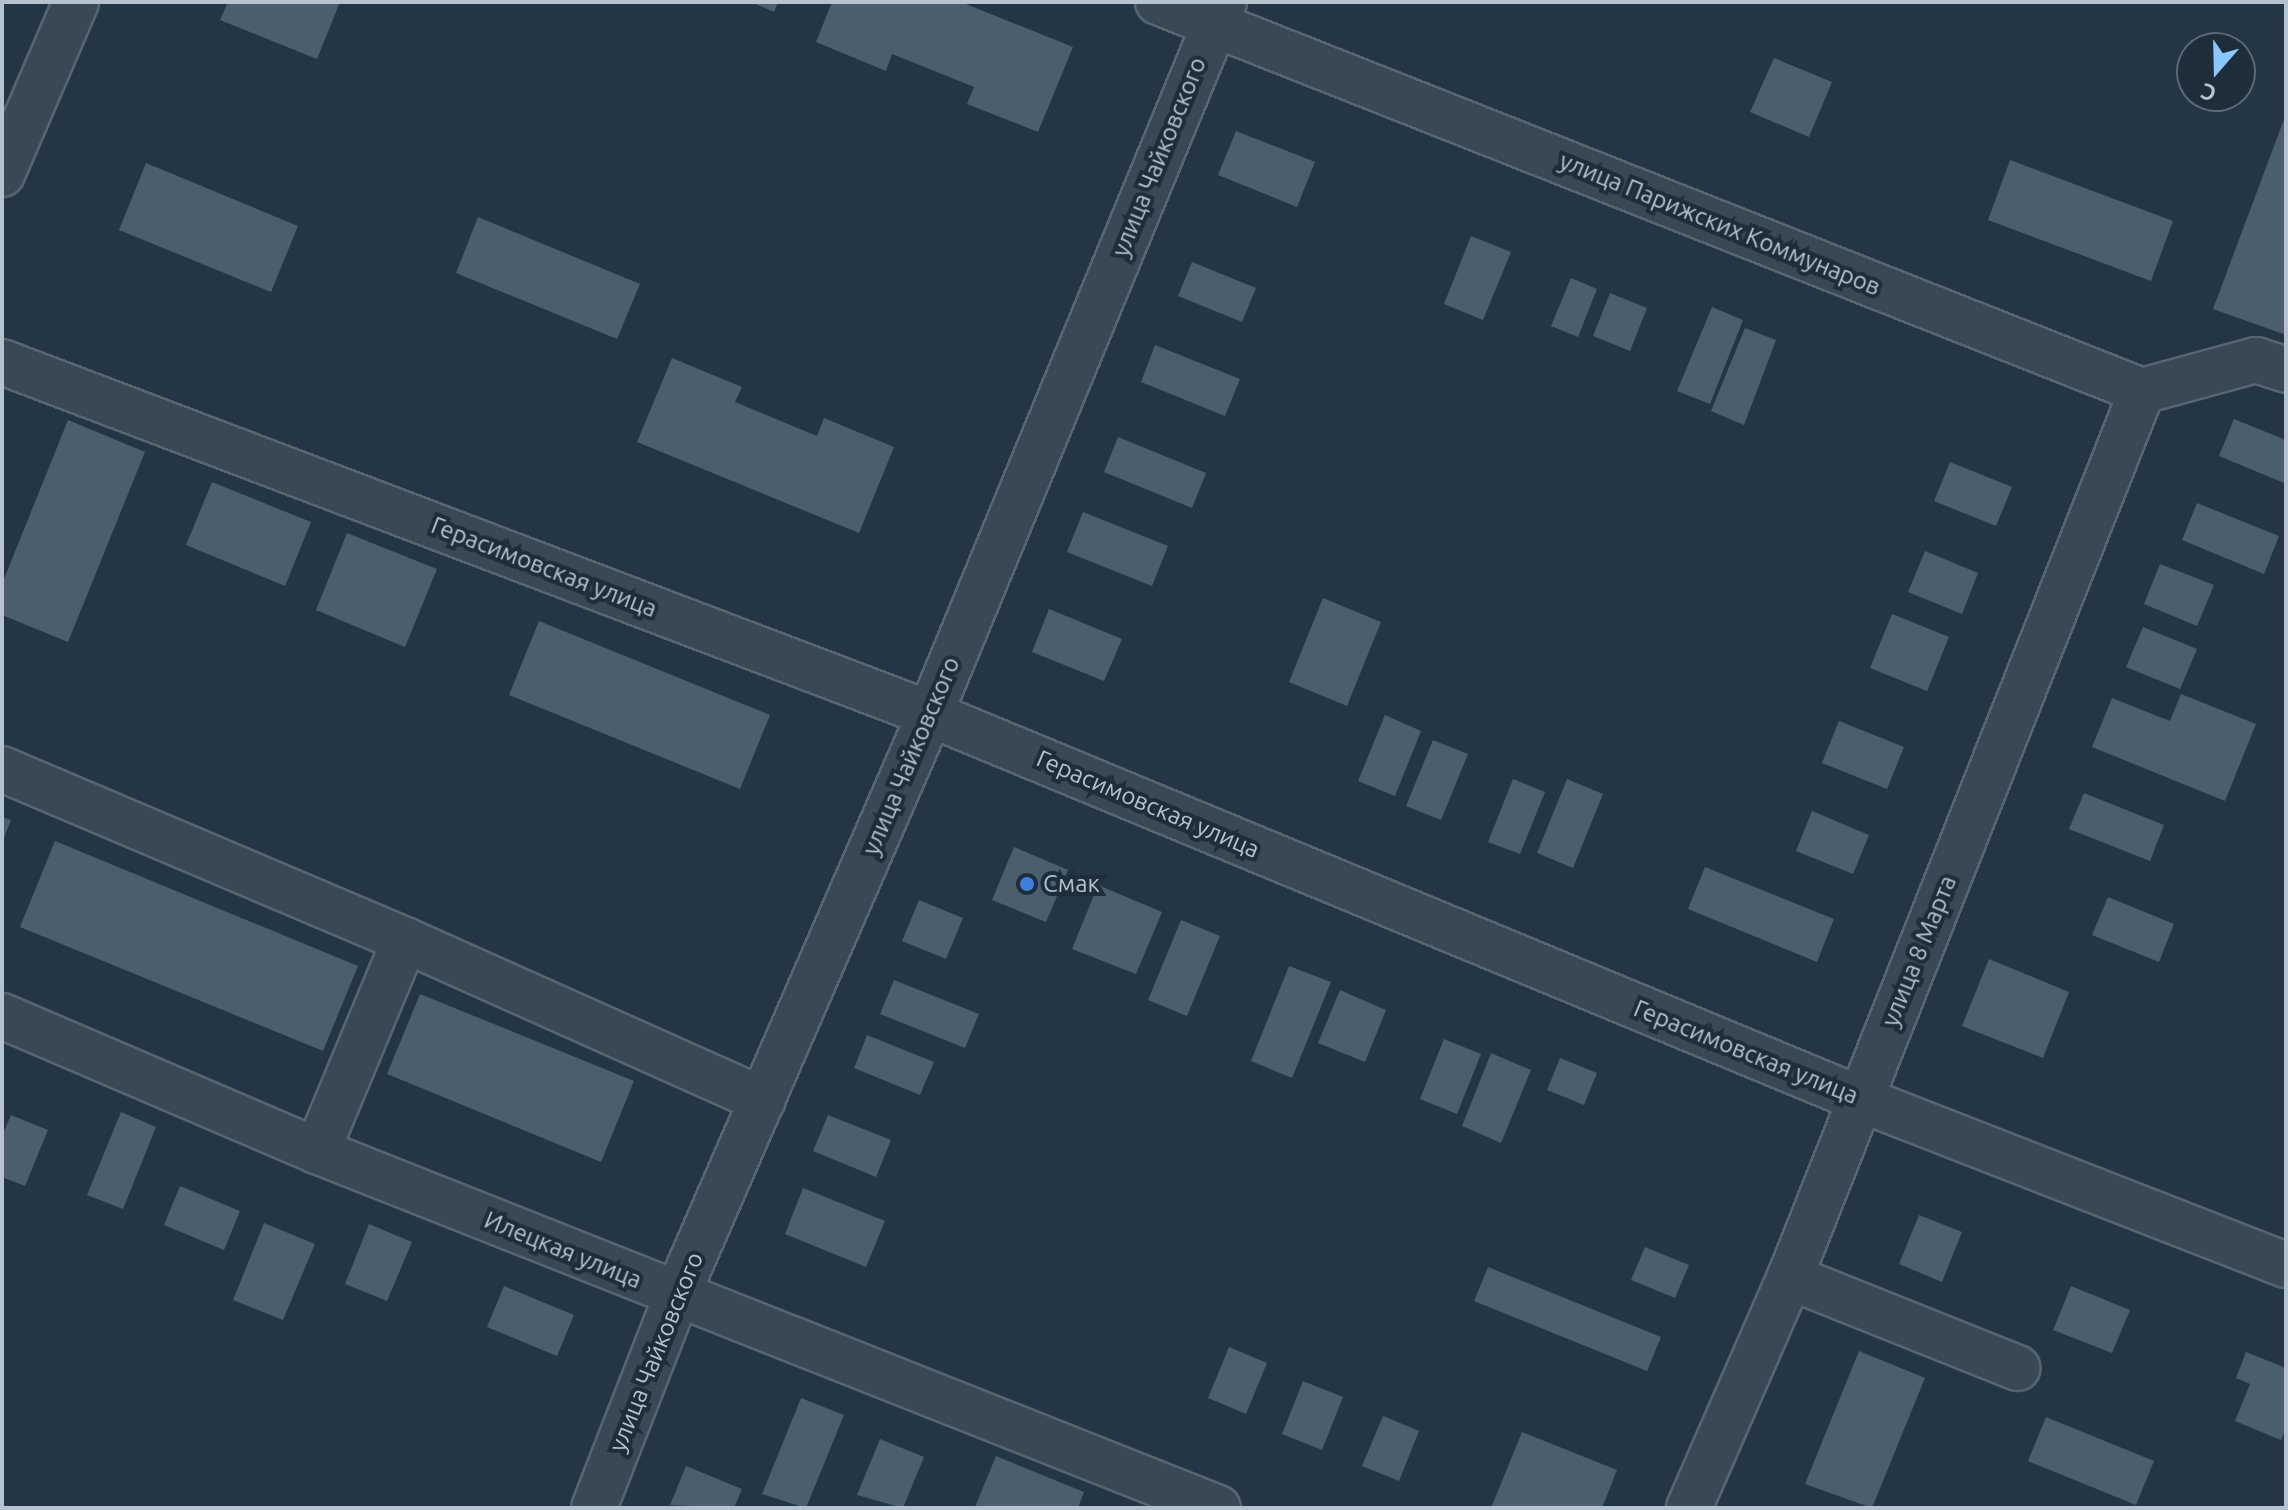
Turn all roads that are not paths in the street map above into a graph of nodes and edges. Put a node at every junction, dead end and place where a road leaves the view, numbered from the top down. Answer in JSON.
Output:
{"nodes":[{"id":1,"x":76,"y":2,"type":"edge"},
{"id":2,"x":1158,"y":2,"type":"edge"},
{"id":3,"x":1219,"y":13,"type":"edge"},
{"id":4,"x":2,"y":174,"type":"edge"},
{"id":5,"x":2,"y":362,"type":"edge"},
{"id":6,"x":2286,"y":370,"type":"edge"},
{"id":7,"x":2142,"y":391,"type":"junction"},
{"id":8,"x":930,"y":714,"type":"junction"},
{"id":9,"x":2,"y":769,"type":"edge"},
{"id":10,"x":405,"y":940,"type":"junction"},
{"id":11,"x":2,"y":1016,"type":"edge"},
{"id":12,"x":1860,"y":1099,"type":"junction"},
{"id":13,"x":763,"y":1100,"type":"junction"},
{"id":14,"x":317,"y":1151,"type":"junction"},
{"id":15,"x":2286,"y":1265,"type":"edge"},
{"id":16,"x":1790,"y":1277,"type":"junction"},
{"id":17,"x":677,"y":1295,"type":"junction"},
{"id":18,"x":2017,"y":1368,"type":"dead end"},
{"id":19,"x":594,"y":1508,"type":"edge"},
{"id":20,"x":1218,"y":1508,"type":"edge"},
{"id":21,"x":1689,"y":1508,"type":"edge"}],
"edges":[{"from":1,"to":4,"type":"street"},
{"from":2,"to":3,"type":"street","name":"улица Парижских Коммунаров"},
{"from":3,"to":7,"type":"street","name":"улица Парижских Коммунаров"},
{"from":3,"to":8,"type":"street","name":"улица Чайковского"},
{"from":5,"to":8,"type":"street","name":"Герасимовская улица"},
{"from":6,"to":7,"type":"street"},
{"from":7,"to":12,"type":"street","name":"улица 8 Марта"},
{"from":8,"to":12,"type":"street","name":"Герасимовская улица"},
{"from":8,"to":13,"type":"street","name":"улица Чайковского"},
{"from":9,"to":10,"type":"street"},
{"from":10,"to":13,"type":"street"},
{"from":10,"to":14,"type":"street"},
{"from":11,"to":14,"type":"street","name":"Илецкая улица"},
{"from":12,"to":15,"type":"street","name":"Герасимовская улица"},
{"from":12,"to":16,"type":"street","name":"улица 8 Марта"},
{"from":13,"to":17,"type":"street","name":"улица Чайковского"},
{"from":14,"to":17,"type":"street","name":"Илецкая улица"},
{"from":16,"to":18,"type":"street"},
{"from":16,"to":21,"type":"street","name":"улица 8 Марта"},
{"from":17,"to":19,"type":"street","name":"улица Чайковского"},
{"from":17,"to":20,"type":"street","name":"Илецкая улица"}]}
